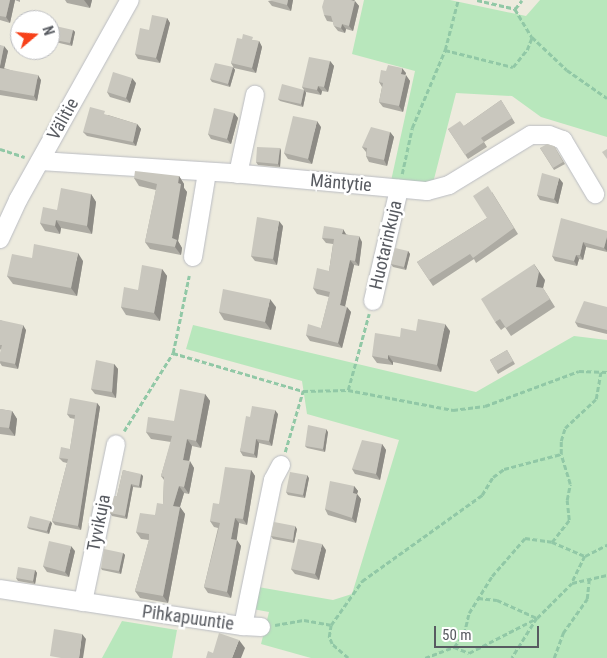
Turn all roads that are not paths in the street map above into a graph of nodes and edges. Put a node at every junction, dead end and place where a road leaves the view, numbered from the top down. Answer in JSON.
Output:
{"nodes":[{"id":1,"x":130,"y":0,"type":"edge"},
{"id":2,"x":255,"y":95,"type":"dead end"},
{"id":3,"x":40,"y":161,"type":"junction"},
{"id":4,"x":207,"y":172,"type":"junction"},
{"id":5,"x":238,"y":174,"type":"junction"},
{"id":6,"x":399,"y":188,"type":"junction"},
{"id":7,"x":595,"y":194,"type":"dead end"},
{"id":8,"x":0,"y":239,"type":"edge"},
{"id":9,"x":193,"y":257,"type":"dead end"},
{"id":10,"x":373,"y":301,"type":"road end"},
{"id":11,"x":116,"y":444,"type":"road end"},
{"id":12,"x":281,"y":465,"type":"road end"},
{"id":13,"x":0,"y":589,"type":"edge"},
{"id":14,"x":83,"y":602,"type":"junction"},
{"id":15,"x":243,"y":626,"type":"junction"},
{"id":16,"x":261,"y":627,"type":"road end"}],
"edges":[{"from":1,"to":3,"type":"street","name":"Välitie"},
{"from":2,"to":5,"type":"street"},
{"from":3,"to":4,"type":"street","name":"Mäntytie"},
{"from":3,"to":8,"type":"street","name":"Välitie"},
{"from":4,"to":5,"type":"street","name":"Mäntytie"},
{"from":4,"to":9,"type":"street"},
{"from":5,"to":6,"type":"street","name":"Mäntytie"},
{"from":6,"to":7,"type":"street","name":"Mäntytie"},
{"from":6,"to":10,"type":"street","name":"Huotarinkuja"},
{"from":11,"to":14,"type":"street","name":"Tyvikuja"},
{"from":12,"to":15,"type":"street","name":"Pihkapuuntie"},
{"from":13,"to":14,"type":"street","name":"Pihkapuuntie"},
{"from":14,"to":15,"type":"street","name":"Pihkapuuntie"},
{"from":15,"to":16,"type":"street"}]}
